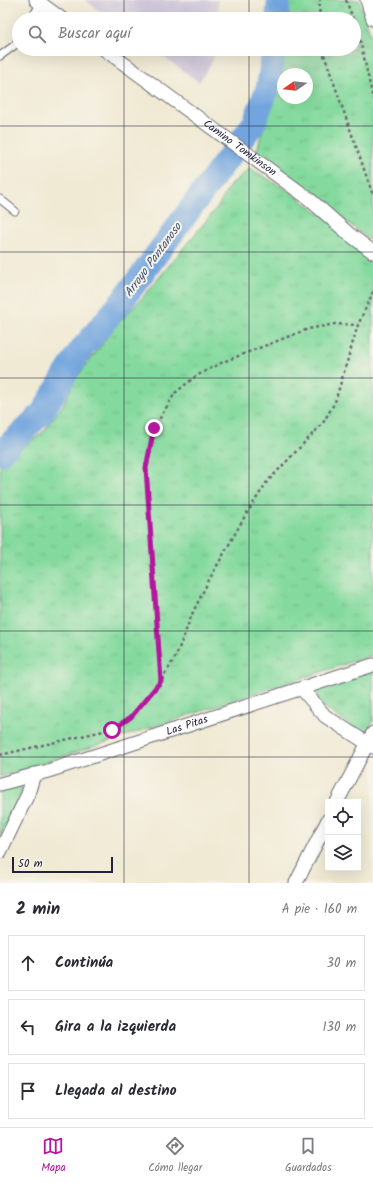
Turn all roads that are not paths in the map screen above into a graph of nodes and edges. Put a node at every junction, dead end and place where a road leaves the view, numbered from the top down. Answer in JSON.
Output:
{"nodes":[{"id":1,"x":367,"y":0,"type":"edge"},
{"id":2,"x":38,"y":2,"type":"edge"},
{"id":3,"x":34,"y":12,"type":"edge"},
{"id":4,"x":52,"y":12,"type":"edge"},
{"id":5,"x":373,"y":19,"type":"edge"},
{"id":6,"x":12,"y":47,"type":"edge"},
{"id":7,"x":0,"y":56,"type":"edge"},
{"id":8,"x":114,"y":56,"type":"edge"},
{"id":9,"x":0,"y":199,"type":"edge"},
{"id":10,"x":15,"y":211,"type":"dead end"},
{"id":11,"x":373,"y":252,"type":"edge"},
{"id":12,"x":373,"y":665,"type":"edge"},
{"id":13,"x":302,"y":688,"type":"junction"},
{"id":14,"x":371,"y":741,"type":"edge"},
{"id":15,"x":34,"y":774,"type":"junction"},
{"id":16,"x":0,"y":784,"type":"edge"},
{"id":17,"x":339,"y":799,"type":"edge"},
{"id":18,"x":325,"y":826,"type":"edge"},
{"id":19,"x":0,"y":852,"type":"edge"},
{"id":20,"x":296,"y":883,"type":"edge"}],
"edges":[{"from":1,"to":5,"type":"street"},
{"from":2,"to":3,"type":"lane"},
{"from":2,"to":4,"type":"street"},
{"from":6,"to":7,"type":"lane"},
{"from":8,"to":11,"type":"street","name":"Camino Tomkinson"},
{"from":9,"to":10,"type":"lane"},
{"from":12,"to":13,"type":"street","name":"Las Pitas"},
{"from":13,"to":14,"type":"street"},
{"from":13,"to":15,"type":"street","name":"Las Pitas"},
{"from":14,"to":17,"type":"street"},
{"from":15,"to":16,"type":"street","name":"Las Pitas"},
{"from":15,"to":19,"type":"street"},
{"from":18,"to":20,"type":"street"}]}
